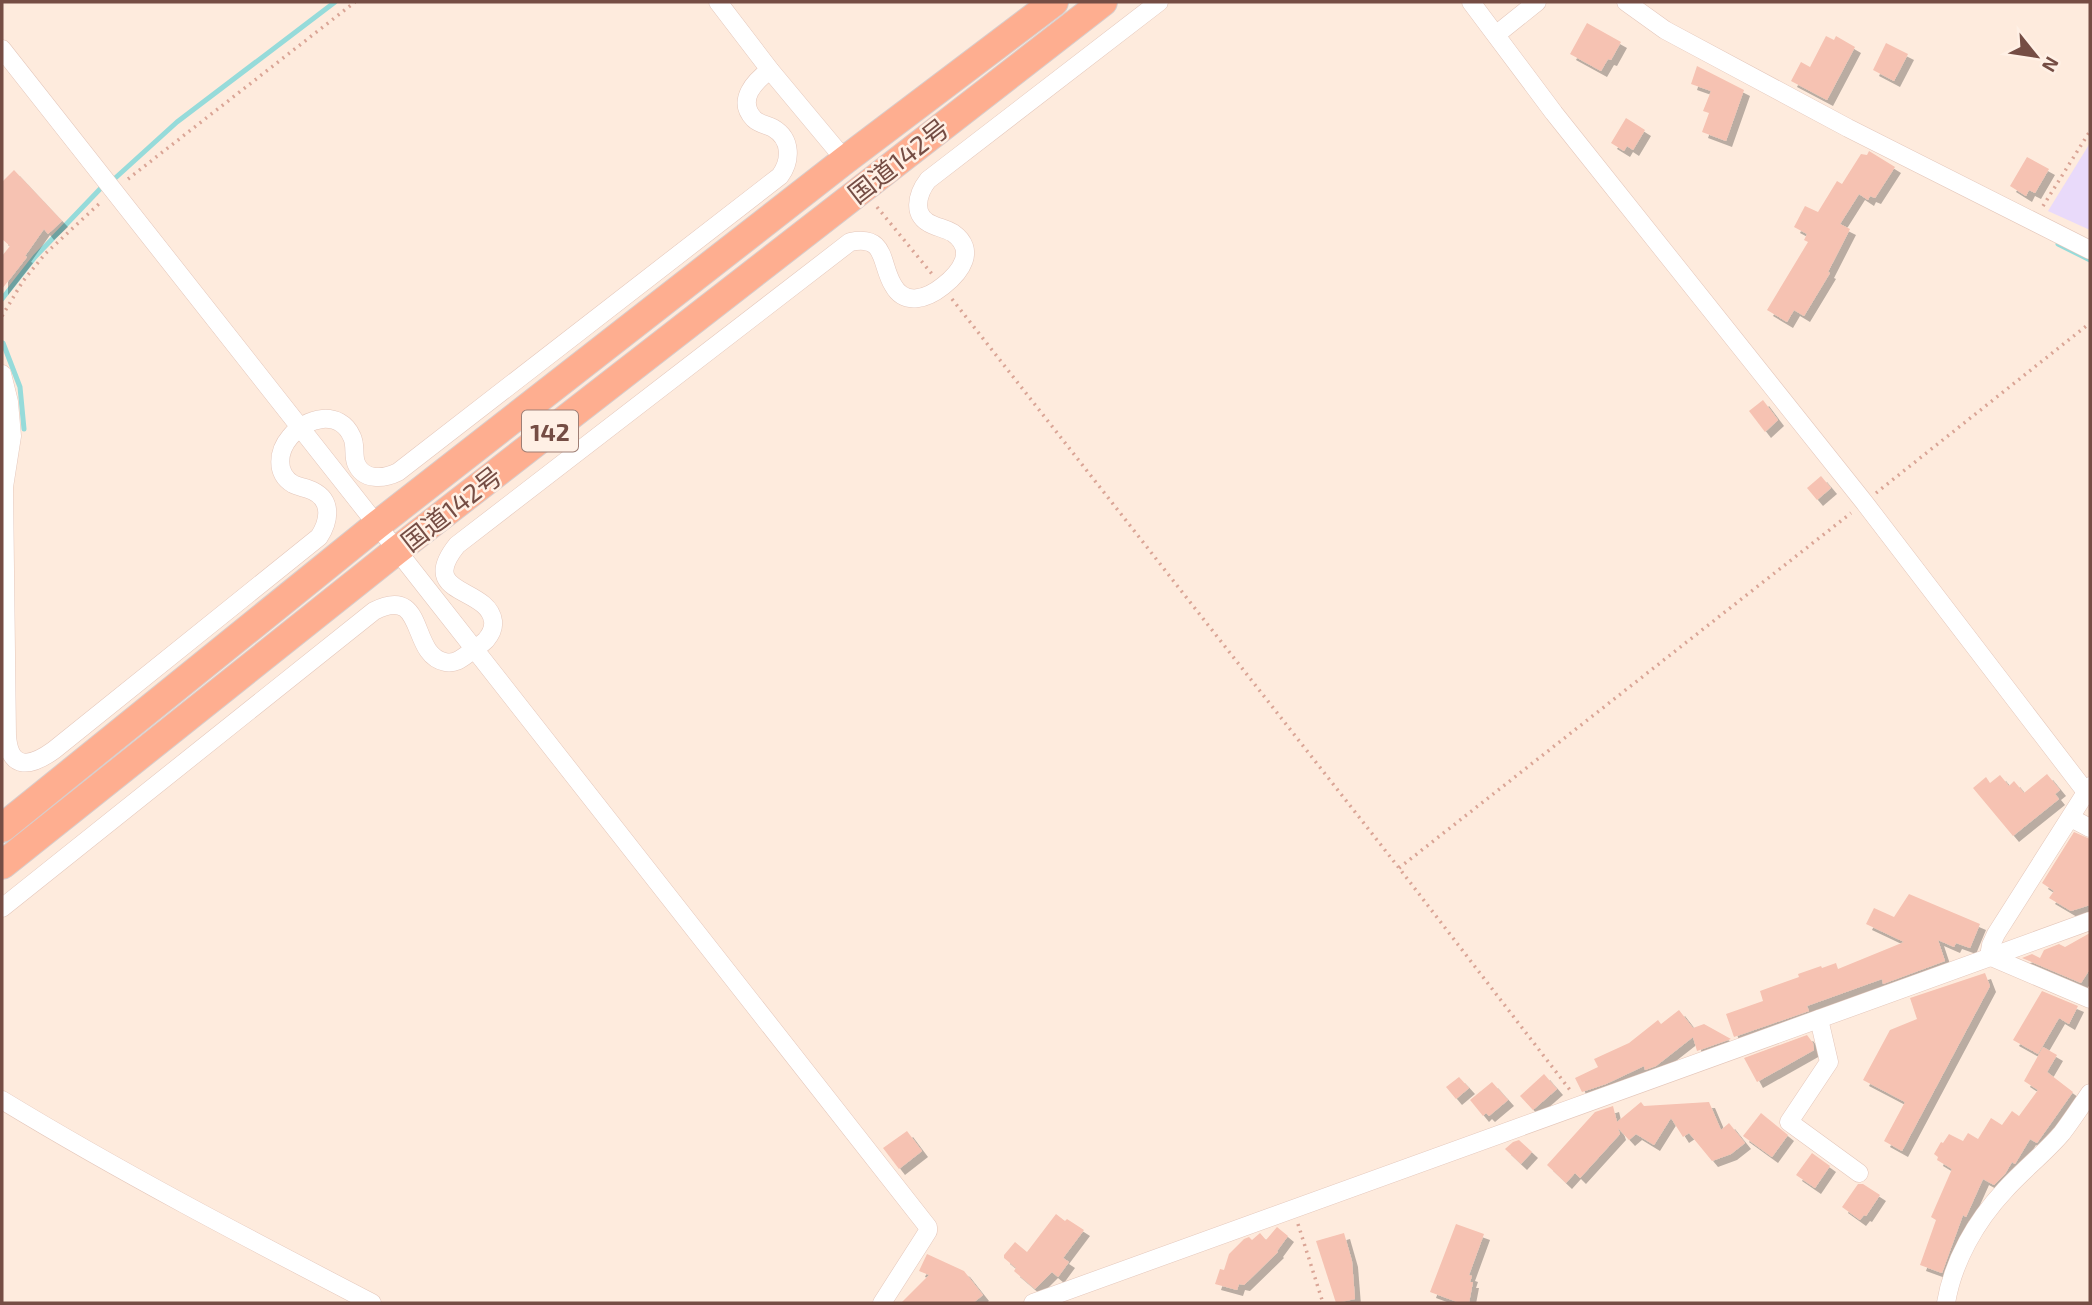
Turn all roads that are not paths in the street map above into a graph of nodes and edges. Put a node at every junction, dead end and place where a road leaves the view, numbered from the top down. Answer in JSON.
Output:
{"nodes":[{"id":1,"x":718,"y":2,"type":"edge"},
{"id":2,"x":1054,"y":2,"type":"edge"},
{"id":3,"x":1103,"y":2,"type":"edge"},
{"id":4,"x":1158,"y":2,"type":"edge"},
{"id":5,"x":1471,"y":2,"type":"edge"},
{"id":6,"x":1538,"y":2,"type":"edge"},
{"id":7,"x":1626,"y":2,"type":"edge"},
{"id":8,"x":1497,"y":34,"type":"junction"},
{"id":9,"x":2,"y":49,"type":"edge"},
{"id":10,"x":770,"y":70,"type":"junction"},
{"id":11,"x":845,"y":160,"type":"junction"},
{"id":12,"x":2090,"y":250,"type":"edge"},
{"id":13,"x":2,"y":374,"type":"edge"},
{"id":14,"x":300,"y":428,"type":"junction"},
{"id":15,"x":377,"y":525,"type":"junction"},
{"id":16,"x":396,"y":551,"type":"junction"},
{"id":17,"x":474,"y":649,"type":"junction"},
{"id":18,"x":54,"y":750,"type":"junction"},
{"id":19,"x":73,"y":771,"type":"junction"},
{"id":20,"x":2088,"y":789,"type":"edge"},
{"id":21,"x":2071,"y":818,"type":"junction"},
{"id":22,"x":2,"y":828,"type":"edge"},
{"id":23,"x":2090,"y":828,"type":"edge"},
{"id":24,"x":2,"y":865,"type":"edge"},
{"id":25,"x":2,"y":908,"type":"edge"},
{"id":26,"x":2090,"y":921,"type":"edge"},
{"id":27,"x":1989,"y":957,"type":"junction"},
{"id":28,"x":2090,"y":999,"type":"edge"},
{"id":29,"x":1819,"y":1019,"type":"junction"},
{"id":30,"x":2090,"y":1093,"type":"edge"},
{"id":31,"x":2,"y":1100,"type":"edge"},
{"id":32,"x":1858,"y":1173,"type":"dead end"},
{"id":33,"x":372,"y":1303,"type":"edge"},
{"id":34,"x":882,"y":1303,"type":"edge"},
{"id":35,"x":1033,"y":1303,"type":"edge"},
{"id":36,"x":1946,"y":1303,"type":"edge"}],
"edges":[{"from":1,"to":10,"type":"street"},
{"from":2,"to":11,"type":"highway","name":"国道142号","number":"142"},
{"from":3,"to":16,"type":"highway","name":"国道142号","number":"142"},
{"from":4,"to":17,"type":"street"},
{"from":5,"to":8,"type":"street"},
{"from":6,"to":8,"type":"street"},
{"from":7,"to":12,"type":"street"},
{"from":8,"to":20,"type":"street"},
{"from":9,"to":14,"type":"street"},
{"from":10,"to":11,"type":"street"},
{"from":10,"to":14,"type":"street"},
{"from":11,"to":15,"type":"highway","name":"国道142号","number":"142"},
{"from":13,"to":18,"type":"street"},
{"from":14,"to":15,"type":"street"},
{"from":14,"to":18,"type":"street"},
{"from":15,"to":16,"type":"street"},
{"from":15,"to":19,"type":"highway","name":"国道142号","number":"142"},
{"from":16,"to":17,"type":"street"},
{"from":16,"to":24,"type":"highway","name":"国道142号","number":"142"},
{"from":17,"to":25,"type":"street"},
{"from":17,"to":34,"type":"street"},
{"from":18,"to":19,"type":"street"},
{"from":19,"to":22,"type":"highway","name":"国道142号","number":"142"},
{"from":20,"to":21,"type":"street"},
{"from":21,"to":23,"type":"street"},
{"from":21,"to":27,"type":"street"},
{"from":26,"to":27,"type":"street"},
{"from":27,"to":28,"type":"street"},
{"from":27,"to":29,"type":"street"},
{"from":29,"to":32,"type":"street"},
{"from":29,"to":35,"type":"street"},
{"from":30,"to":36,"type":"street"},
{"from":31,"to":33,"type":"street"}]}
